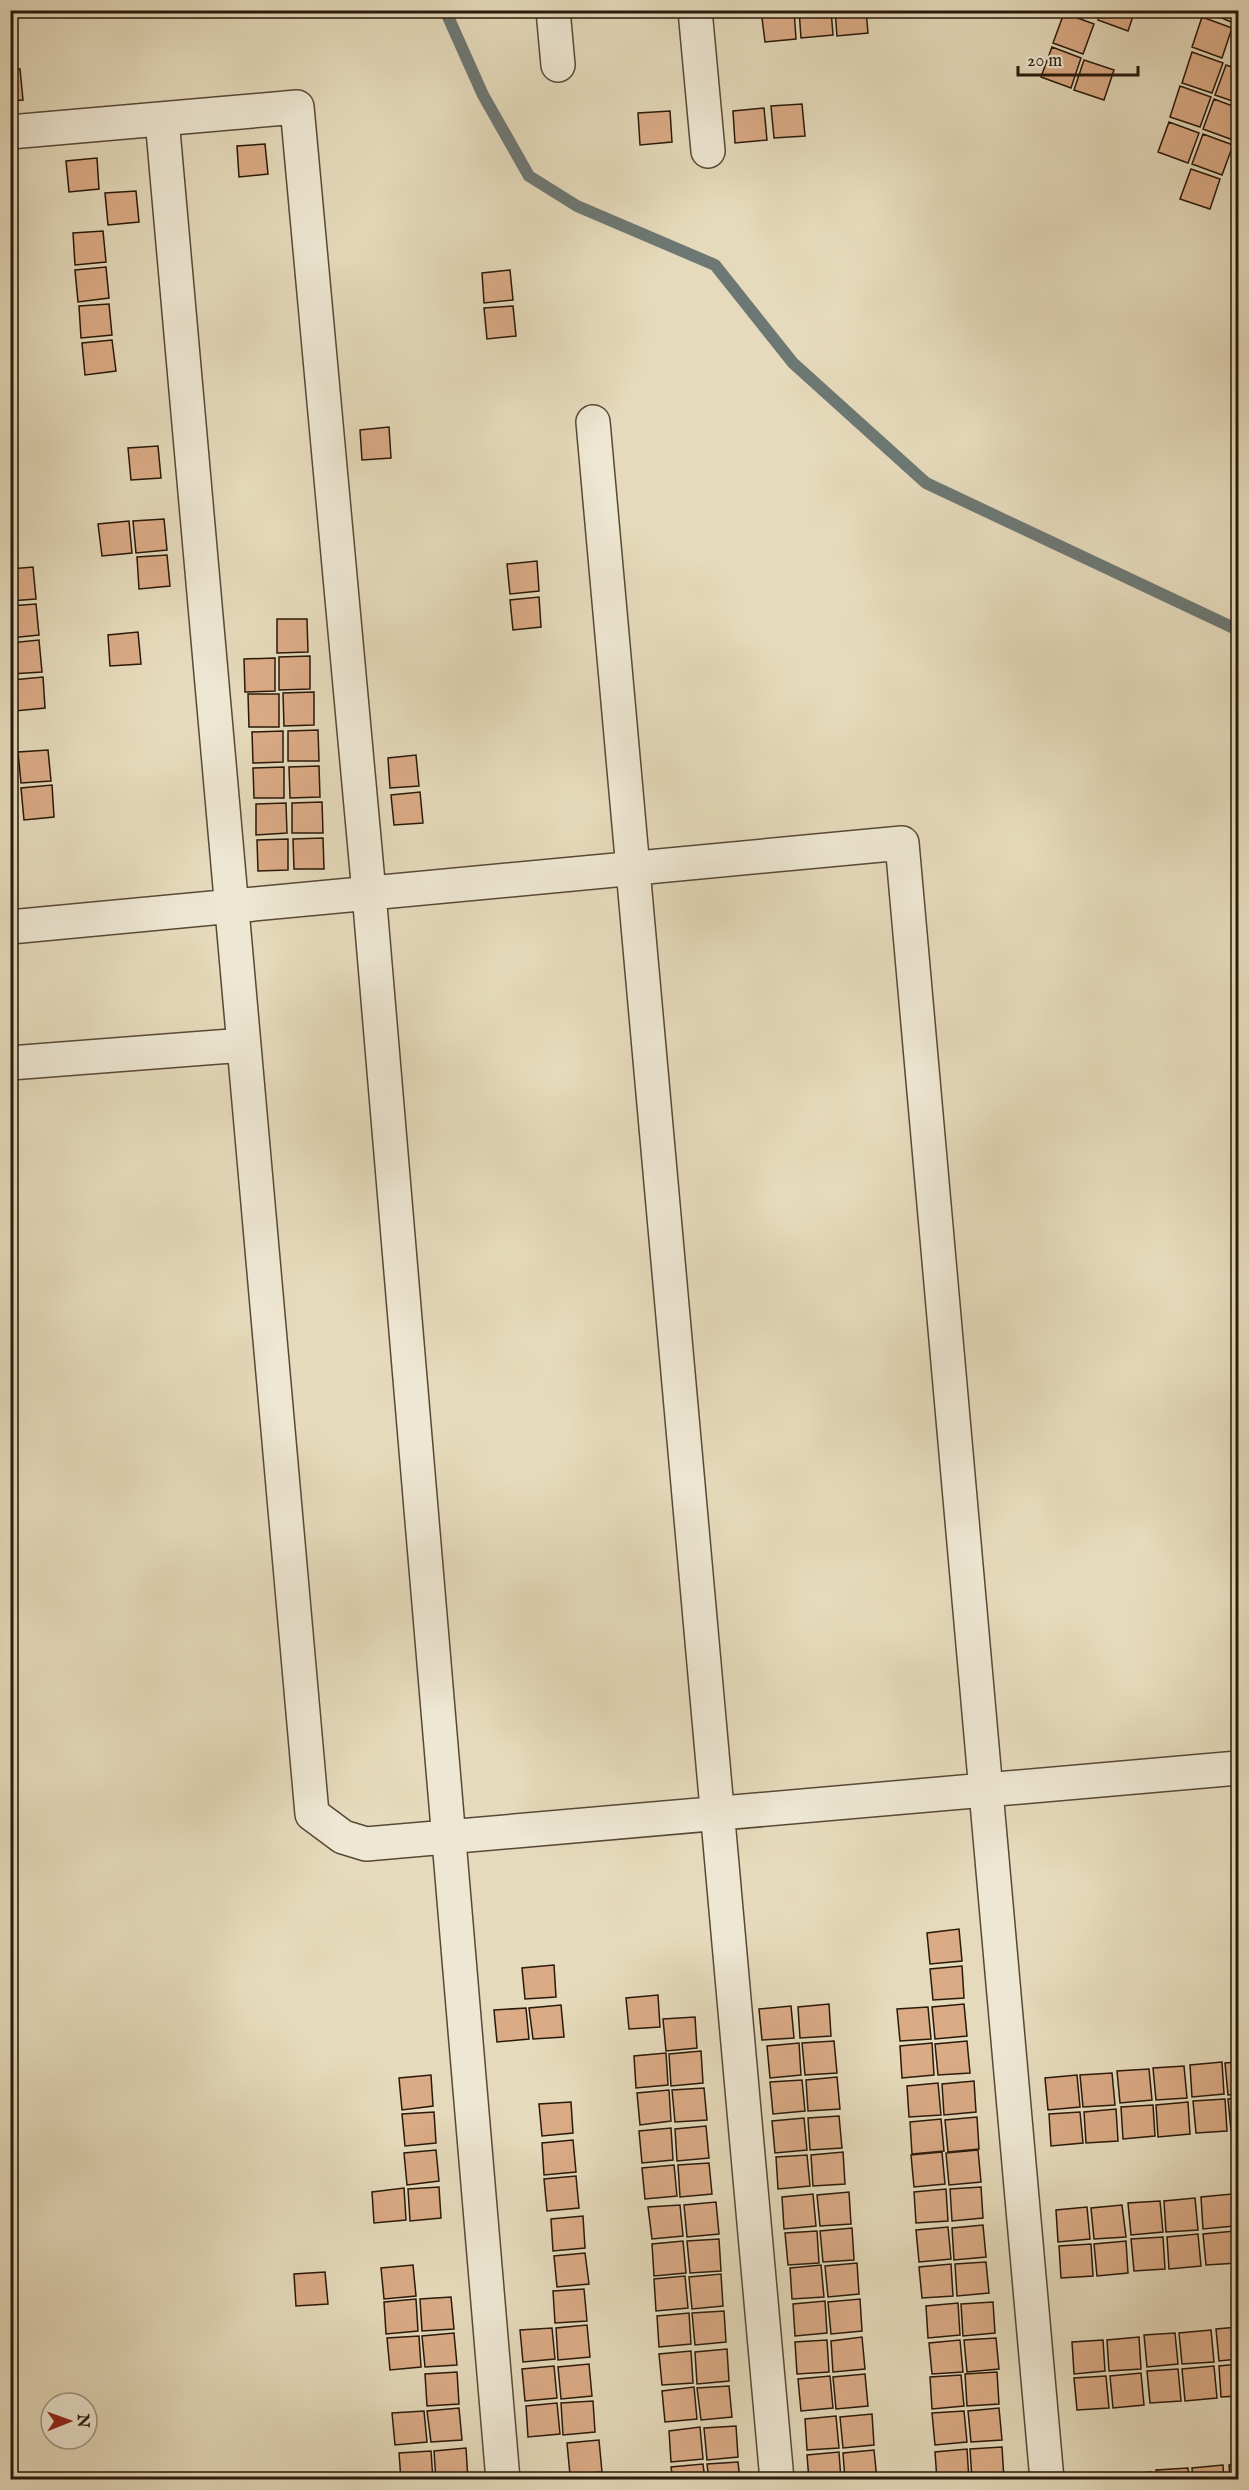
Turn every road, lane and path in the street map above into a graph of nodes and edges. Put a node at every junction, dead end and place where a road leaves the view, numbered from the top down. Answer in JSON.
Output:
{"nodes":[{"id":1,"x":553,"y":10,"type":"edge"},
{"id":2,"x":695,"y":10,"type":"edge"},
{"id":3,"x":558,"y":65,"type":"dead end"},
{"id":4,"x":162,"y":119,"type":"junction"},
{"id":5,"x":10,"y":132,"type":"edge"},
{"id":6,"x":708,"y":151,"type":"dead end"},
{"id":7,"x":593,"y":422,"type":"dead end"},
{"id":8,"x":633,"y":869,"type":"junction"},
{"id":9,"x":369,"y":893,"type":"junction"},
{"id":10,"x":231,"y":906,"type":"junction"},
{"id":11,"x":10,"y":927,"type":"edge"},
{"id":12,"x":244,"y":1045,"type":"junction"},
{"id":13,"x":10,"y":1064,"type":"edge"},
{"id":14,"x":1239,"y":1767,"type":"edge"},
{"id":15,"x":986,"y":1790,"type":"junction"},
{"id":16,"x":717,"y":1813,"type":"junction"},
{"id":17,"x":449,"y":1837,"type":"junction"},
{"id":18,"x":503,"y":2480,"type":"edge"},
{"id":19,"x":777,"y":2480,"type":"edge"},
{"id":20,"x":1047,"y":2480,"type":"edge"}],
"edges":[{"from":1,"to":3,"type":"street"},
{"from":2,"to":6,"type":"street"},
{"from":4,"to":5,"type":"street"},
{"from":4,"to":9,"type":"street"},
{"from":4,"to":10,"type":"street"},
{"from":7,"to":8,"type":"street"},
{"from":8,"to":9,"type":"street"},
{"from":8,"to":15,"type":"street"},
{"from":8,"to":16,"type":"street"},
{"from":9,"to":10,"type":"street"},
{"from":9,"to":17,"type":"street"},
{"from":10,"to":11,"type":"street"},
{"from":10,"to":12,"type":"street"},
{"from":12,"to":13,"type":"street"},
{"from":12,"to":17,"type":"street"},
{"from":14,"to":15,"type":"street"},
{"from":15,"to":16,"type":"street"},
{"from":15,"to":20,"type":"street"},
{"from":16,"to":17,"type":"street"},
{"from":16,"to":19,"type":"street"},
{"from":17,"to":18,"type":"street"}]}
